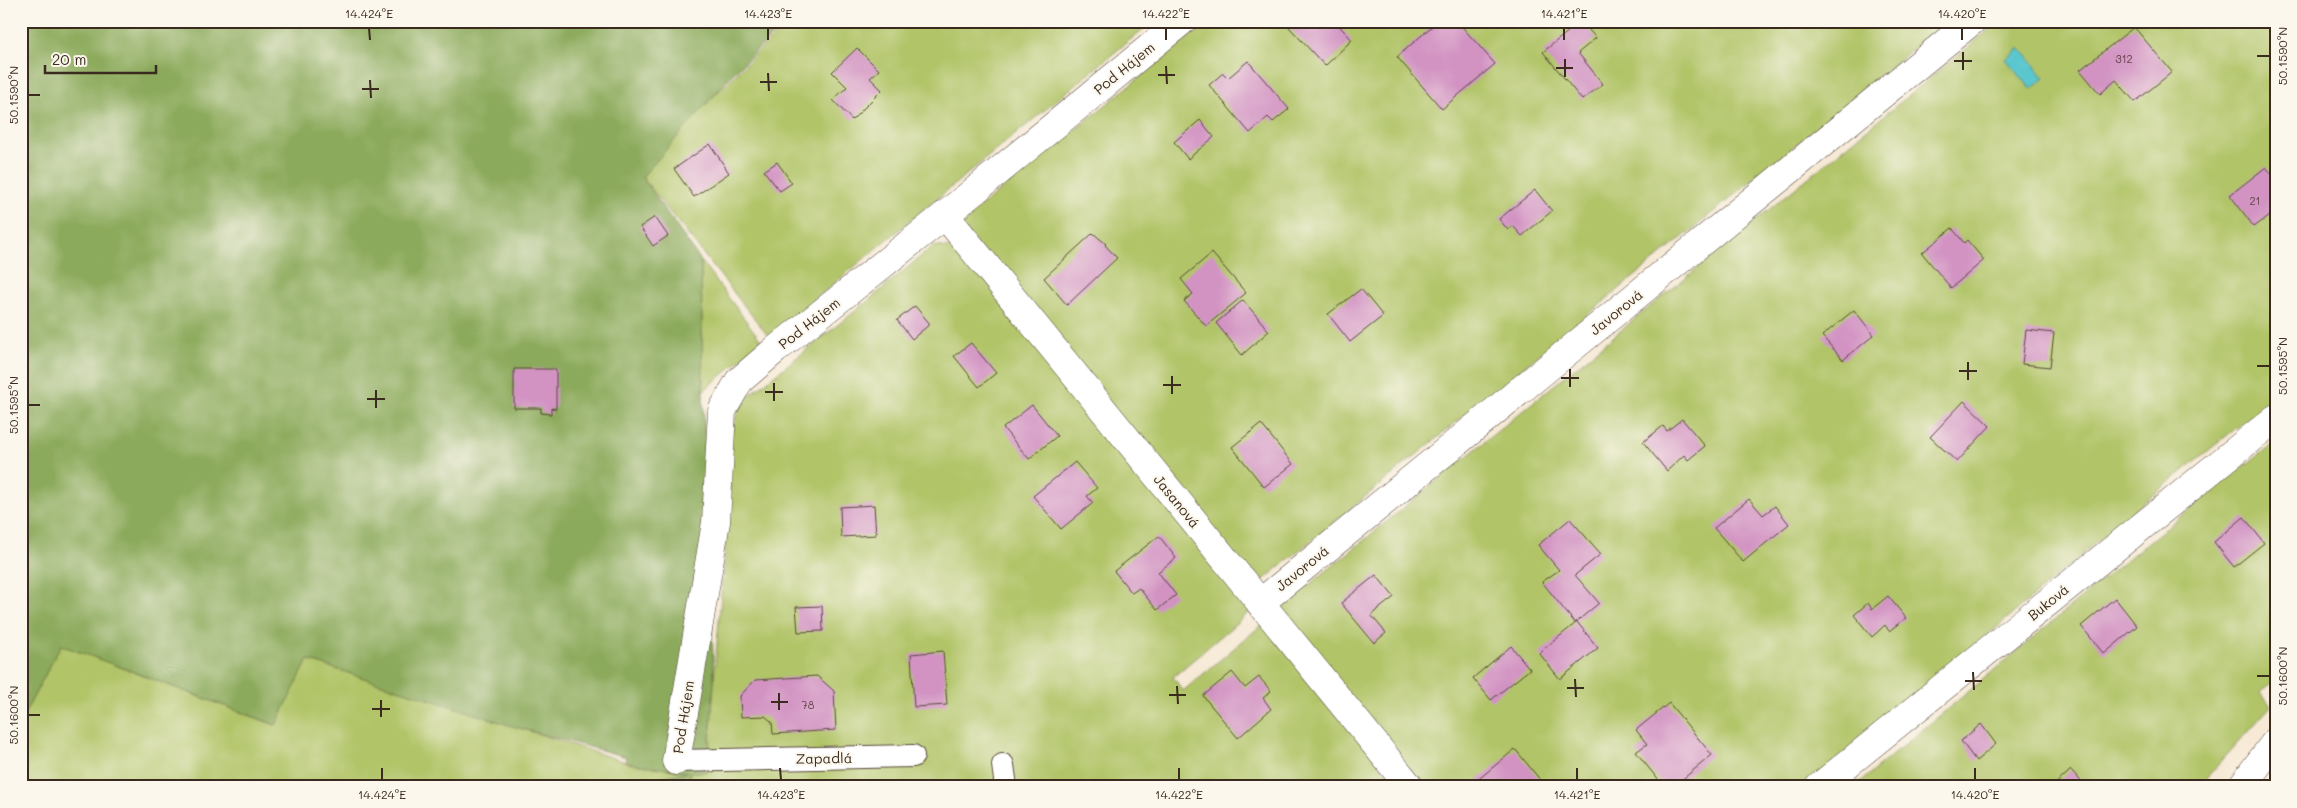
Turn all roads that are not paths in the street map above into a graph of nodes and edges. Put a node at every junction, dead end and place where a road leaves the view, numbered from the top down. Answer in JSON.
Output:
{"nodes":[{"id":1,"x":1182,"y":21,"type":"edge"},
{"id":2,"x":1972,"y":21,"type":"edge"},
{"id":3,"x":945,"y":215,"type":"junction"},
{"id":4,"x":2276,"y":418,"type":"edge"},
{"id":5,"x":1260,"y":603,"type":"junction"},
{"id":6,"x":2276,"y":741,"type":"edge"},
{"id":7,"x":913,"y":756,"type":"dead end"},
{"id":8,"x":676,"y":761,"type":"joint"},
{"id":9,"x":2247,"y":785,"type":"edge"},
{"id":10,"x":1410,"y":787,"type":"edge"},
{"id":11,"x":1819,"y":787,"type":"edge"}],
"edges":[{"from":1,"to":3,"type":"street","name":"Pod Hájem"},
{"from":2,"to":5,"type":"street","name":"Javorová"},
{"from":3,"to":5,"type":"street","name":"Jasanová"},
{"from":3,"to":8,"type":"street","name":"Pod Hájem"},
{"from":4,"to":11,"type":"street","name":"Buková"},
{"from":5,"to":10,"type":"street","name":"Jasanová"},
{"from":6,"to":9,"type":"street"},
{"from":7,"to":8,"type":"lane","name":"Zapadlá"}]}
